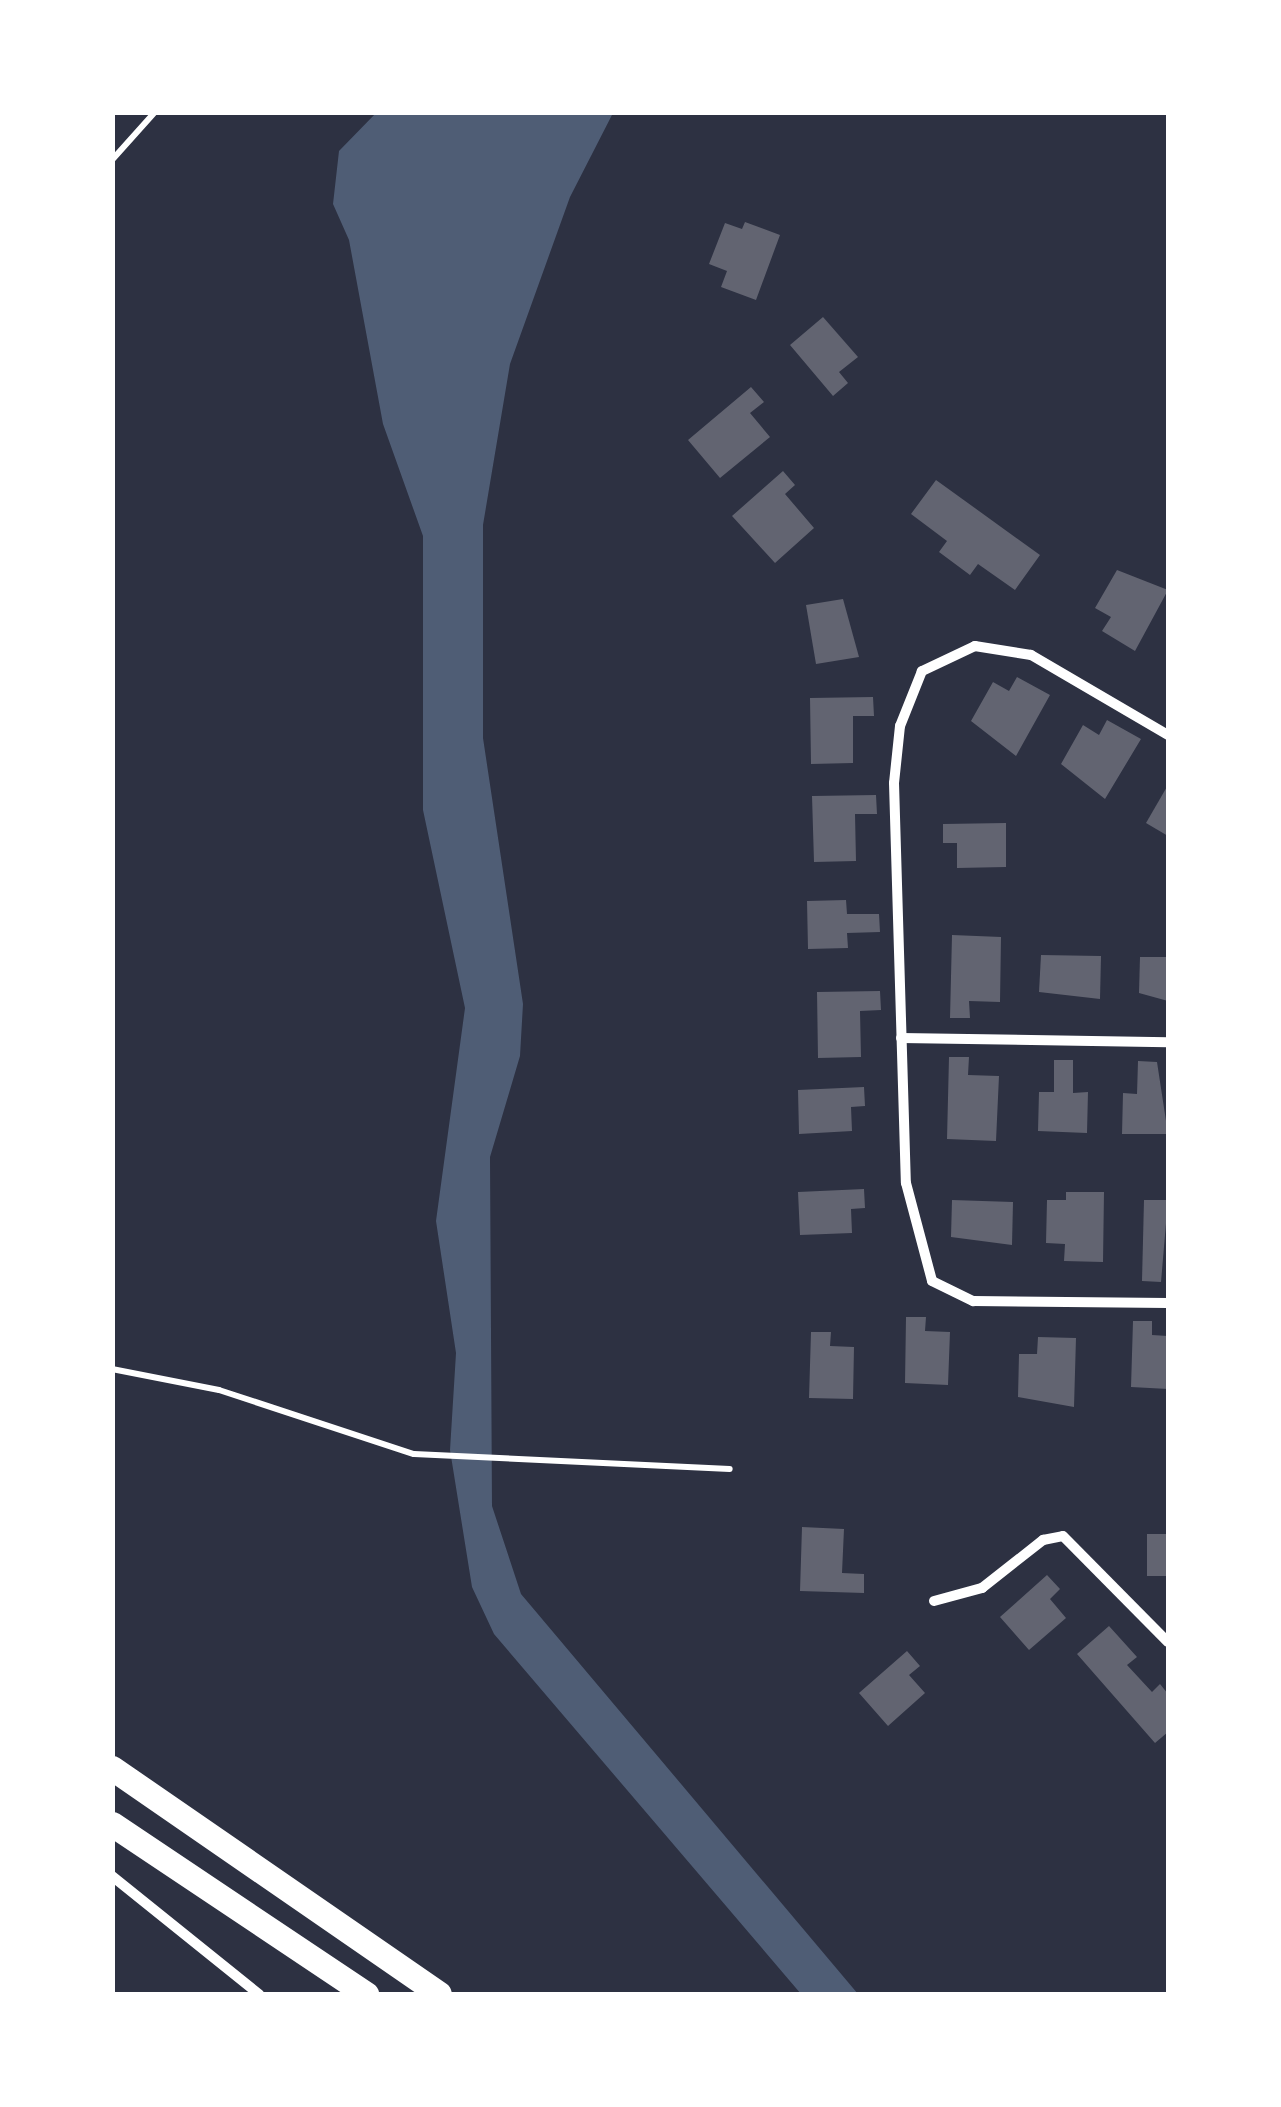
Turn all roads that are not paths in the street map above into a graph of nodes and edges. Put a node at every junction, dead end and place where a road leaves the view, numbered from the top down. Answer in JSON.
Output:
{"nodes":[{"id":1,"x":1168,"y":735,"type":"edge"},
{"id":2,"x":901,"y":1038,"type":"junction"},
{"id":3,"x":1168,"y":1042,"type":"edge"},
{"id":4,"x":1168,"y":1303,"type":"edge"},
{"id":5,"x":934,"y":1600,"type":"dead end"},
{"id":6,"x":1168,"y":1642,"type":"edge"},
{"id":7,"x":112,"y":1768,"type":"edge"},
{"id":8,"x":112,"y":1824,"type":"edge"},
{"id":9,"x":112,"y":1876,"type":"edge"},
{"id":10,"x":260,"y":1994,"type":"edge"},
{"id":11,"x":366,"y":1994,"type":"edge"},
{"id":12,"x":439,"y":1994,"type":"edge"}],
"edges":[{"from":1,"to":2,"type":"street"},
{"from":2,"to":3,"type":"street"},
{"from":2,"to":4,"type":"street"},
{"from":5,"to":6,"type":"street"},
{"from":7,"to":12,"type":"main road"},
{"from":8,"to":11,"type":"main road"},
{"from":9,"to":10,"type":"street"}]}
